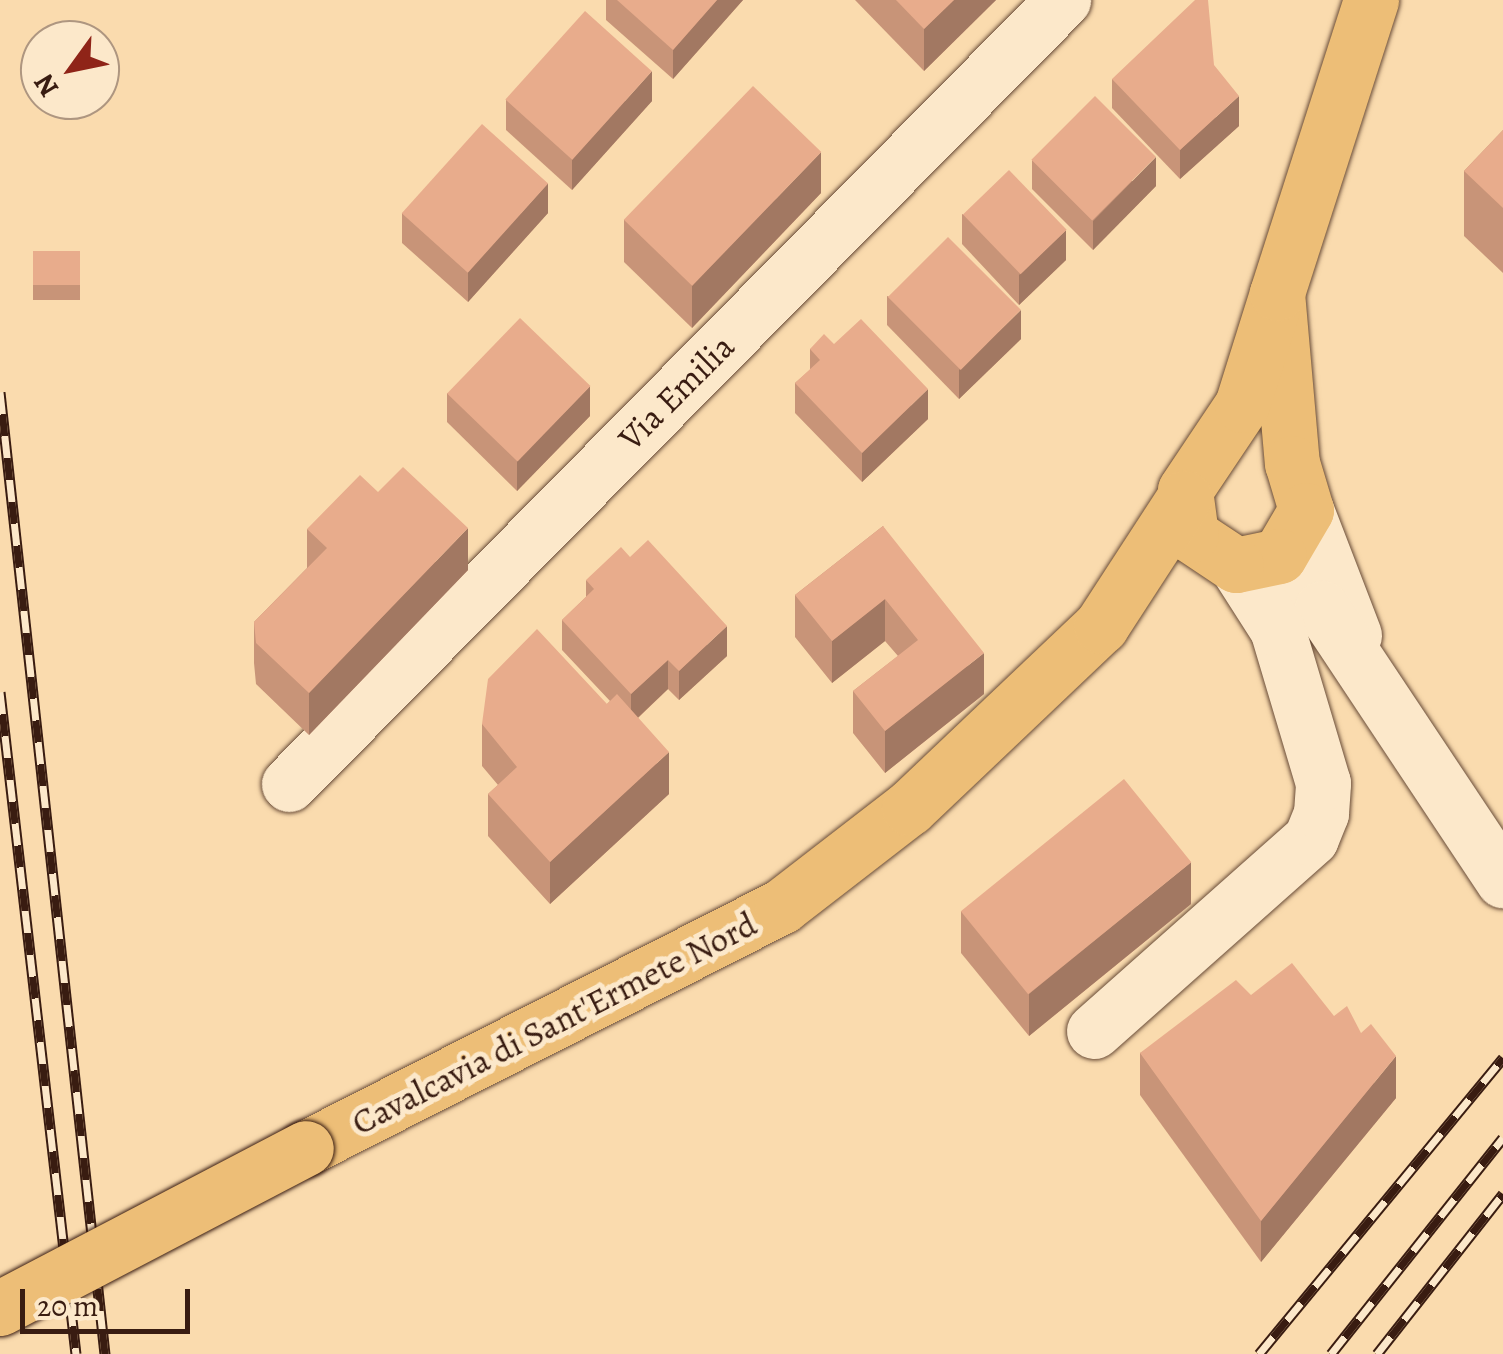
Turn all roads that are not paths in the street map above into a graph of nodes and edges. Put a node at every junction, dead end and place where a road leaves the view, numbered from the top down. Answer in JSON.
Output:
{"nodes":[{"id":1,"x":1063,"y":0,"type":"edge"},
{"id":2,"x":1371,"y":0,"type":"edge"},
{"id":3,"x":1277,"y":293,"type":"junction"},
{"id":4,"x":1196,"y":478,"type":"junction"},
{"id":5,"x":1299,"y":486,"type":"junction"},
{"id":6,"x":1234,"y":565,"type":"junction"},
{"id":7,"x":1101,"y":626,"type":"junction"},
{"id":8,"x":1361,"y":656,"type":"junction"},
{"id":9,"x":289,"y":784,"type":"dead end"},
{"id":10,"x":1499,"y":874,"type":"edge"},
{"id":11,"x":1094,"y":1031,"type":"dead end"},
{"id":12,"x":0,"y":1308,"type":"edge"}],
"edges":[{"from":1,"to":9,"type":"street","name":"Via Emilia"},
{"from":2,"to":3,"type":"main road"},
{"from":3,"to":4,"type":"main road"},
{"from":3,"to":5,"type":"main road"},
{"from":4,"to":5,"type":"main road"},
{"from":4,"to":6,"type":"main road"},
{"from":4,"to":7,"type":"main road","name":"Cavalcavia di Sant'Ermete Nord"},
{"from":5,"to":6,"type":"main road"},
{"from":5,"to":8,"type":"street"},
{"from":6,"to":7,"type":"main road","name":"Cavalcavia di Sant'Ermete Nord"},
{"from":6,"to":8,"type":"street"},
{"from":6,"to":11,"type":"street"},
{"from":7,"to":12,"type":"main road","name":"Cavalcavia di Sant'Ermete Nord","bridge":true},
{"from":8,"to":10,"type":"street"}]}
